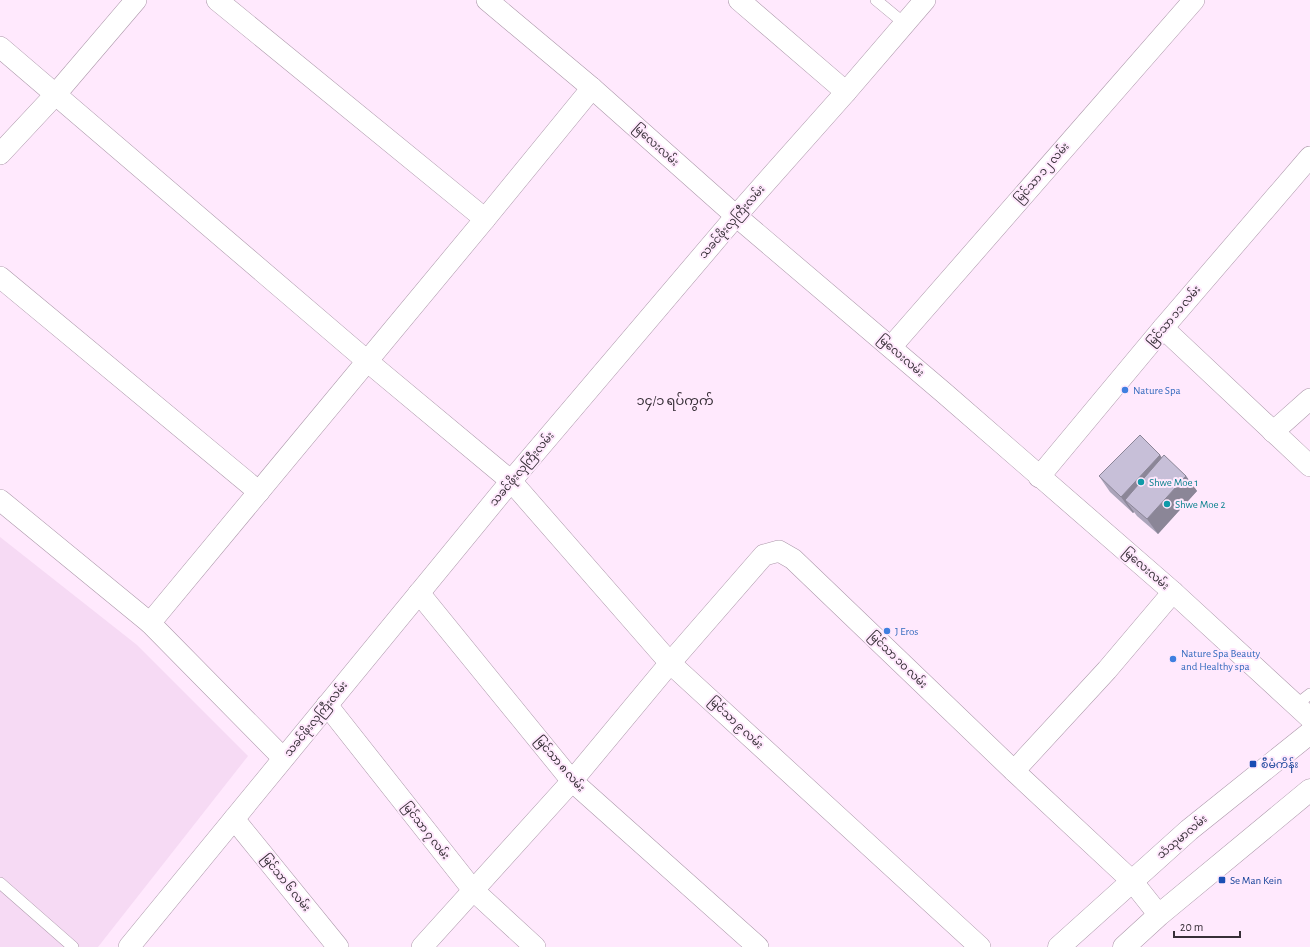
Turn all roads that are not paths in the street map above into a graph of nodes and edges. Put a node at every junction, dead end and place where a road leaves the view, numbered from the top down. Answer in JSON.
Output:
{"nodes":[{"id":1,"x":136,"y":0,"type":"edge"},
{"id":2,"x":217,"y":0,"type":"edge"},
{"id":3,"x":487,"y":0,"type":"edge"},
{"id":4,"x":739,"y":0,"type":"edge"},
{"id":5,"x":876,"y":0,"type":"edge"},
{"id":6,"x":926,"y":0,"type":"edge"},
{"id":7,"x":1194,"y":0,"type":"edge"},
{"id":8,"x":905,"y":24,"type":"junction"},
{"id":9,"x":0,"y":47,"type":"edge"},
{"id":10,"x":592,"y":88,"type":"junction"},
{"id":11,"x":846,"y":92,"type":"junction"},
{"id":12,"x":55,"y":95,"type":"junction"},
{"id":13,"x":0,"y":154,"type":"edge"},
{"id":14,"x":1310,"y":157,"type":"edge"},
{"id":15,"x":736,"y":216,"type":"junction"},
{"id":16,"x":485,"y":219,"type":"junction"},
{"id":17,"x":0,"y":277,"type":"edge"},
{"id":18,"x":1163,"y":328,"type":"junction"},
{"id":19,"x":891,"y":347,"type":"junction"},
{"id":20,"x":367,"y":361,"type":"junction"},
{"id":21,"x":1310,"y":399,"type":"edge"},
{"id":22,"x":1273,"y":432,"type":"junction"},
{"id":23,"x":1310,"y":466,"type":"edge"},
{"id":24,"x":1039,"y":477,"type":"junction"},
{"id":25,"x":511,"y":481,"type":"junction"},
{"id":26,"x":258,"y":492,"type":"junction"},
{"id":27,"x":0,"y":500,"type":"edge"},
{"id":28,"x":1173,"y":592,"type":"junction"},
{"id":29,"x":419,"y":593,"type":"junction"},
{"id":30,"x":150,"y":623,"type":"junction"},
{"id":31,"x":670,"y":663,"type":"junction"},
{"id":32,"x":327,"y":705,"type":"junction"},
{"id":33,"x":1305,"y":706,"type":"edge"},
{"id":34,"x":1310,"y":733,"type":"edge"},
{"id":35,"x":284,"y":758,"type":"junction"},
{"id":36,"x":1014,"y":771,"type":"junction"},
{"id":37,"x":572,"y":781,"type":"junction"},
{"id":38,"x":1310,"y":790,"type":"edge"},
{"id":39,"x":234,"y":819,"type":"junction"},
{"id":40,"x":1132,"y":881,"type":"junction"},
{"id":41,"x":0,"y":883,"type":"edge"},
{"id":42,"x":472,"y":890,"type":"junction"},
{"id":43,"x":1159,"y":915,"type":"junction"},
{"id":44,"x":136,"y":944,"type":"edge"},
{"id":45,"x":73,"y":947,"type":"edge"},
{"id":46,"x":338,"y":947,"type":"edge"},
{"id":47,"x":422,"y":947,"type":"edge"},
{"id":48,"x":535,"y":947,"type":"edge"},
{"id":49,"x":758,"y":947,"type":"edge"},
{"id":50,"x":980,"y":947,"type":"edge"},
{"id":51,"x":1059,"y":947,"type":"edge"},
{"id":52,"x":1124,"y":947,"type":"edge"}],
"edges":[{"from":1,"to":12,"type":"street"},
{"from":2,"to":16,"type":"street"},
{"from":3,"to":10,"type":"street","name":"မြလေးလမ်း"},
{"from":4,"to":11,"type":"street"},
{"from":5,"to":8,"type":"lane"},
{"from":6,"to":8,"type":"street","name":"သခင်ဖိုးလှကြီးလမ်း"},
{"from":7,"to":19,"type":"street","name":"မြင်သာ ၁၂ လမ်း"},
{"from":8,"to":11,"type":"street","name":"သခင်ဖိုးလှကြီးလမ်း"},
{"from":9,"to":12,"type":"street","name":"မြင်သာ ၉ လမ်း"},
{"from":10,"to":15,"type":"street","name":"မြလေးလမ်း"},
{"from":10,"to":16,"type":"street"},
{"from":11,"to":15,"type":"street","name":"သခင်ဖိုးလှကြီးလမ်း"},
{"from":12,"to":13,"type":"street"},
{"from":12,"to":20,"type":"street","name":"မြင်သာ ၉ လမ်း"},
{"from":14,"to":18,"type":"street","name":"မြင်သာ ၁၁ လမ်း"},
{"from":15,"to":19,"type":"street","name":"မြလေးလမ်း"},
{"from":15,"to":25,"type":"street","name":"သခင်ဖိုးလှကြီးလမ်း"},
{"from":16,"to":20,"type":"street"},
{"from":17,"to":26,"type":"street"},
{"from":18,"to":22,"type":"street"},
{"from":18,"to":24,"type":"street","name":"မြင်သာ ၁၁ လမ်း"},
{"from":19,"to":24,"type":"street","name":"မြလေးလမ်း"},
{"from":20,"to":25,"type":"street","name":"မြင်သာ ၉ လမ်း"},
{"from":20,"to":26,"type":"street"},
{"from":21,"to":22,"type":"street"},
{"from":22,"to":23,"type":"street"},
{"from":24,"to":28,"type":"street","name":"မြလေးလမ်း"},
{"from":25,"to":29,"type":"street","name":"သခင်ဖိုးလှကြီးလမ်း"},
{"from":25,"to":31,"type":"street","name":"မြင်သာ ၉ လမ်း"},
{"from":26,"to":30,"type":"street"},
{"from":27,"to":30,"type":"street"},
{"from":28,"to":33,"type":"street","name":"မြလေးလမ်း"},
{"from":28,"to":36,"type":"street"},
{"from":29,"to":32,"type":"street","name":"သခင်ဖိုးလှကြီးလမ်း"},
{"from":29,"to":37,"type":"street","name":"မြင်သာ ၈ လမ်း"},
{"from":30,"to":35,"type":"street"},
{"from":31,"to":36,"type":"street","name":"မြင်သာ ၁၀ လမ်း"},
{"from":31,"to":37,"type":"street"},
{"from":31,"to":50,"type":"street","name":"မြင်သာ ၉ လမ်း"},
{"from":32,"to":35,"type":"street","name":"သခင်ဖိုးလှကြီးလမ်း"},
{"from":32,"to":42,"type":"street","name":"မြင်သာ ၇ လမ်း"},
{"from":34,"to":40,"type":"main road","name":"သံသုမာလမ်း"},
{"from":35,"to":39,"type":"street","name":"သခင်ဖိုးလှကြီးလမ်း"},
{"from":36,"to":40,"type":"street","name":"မြင်သာ ၁၀ လမ်း"},
{"from":37,"to":42,"type":"street"},
{"from":37,"to":49,"type":"street","name":"မြင်သာ ၈ လမ်း"},
{"from":38,"to":43,"type":"main road"},
{"from":39,"to":44,"type":"street","name":"သခင်ဖိုးလှကြီးလမ်း"},
{"from":39,"to":46,"type":"street","name":"မြင်သာ ၆ လမ်း"},
{"from":40,"to":43,"type":"street","name":"မြင်သာ ၁၀ လမ်း"},
{"from":40,"to":51,"type":"main road","name":"သံသုမာလမ်း"},
{"from":41,"to":45,"type":"lane"},
{"from":42,"to":47,"type":"street"},
{"from":42,"to":48,"type":"street","name":"မြင်သာ ၇ လမ်း"},
{"from":43,"to":52,"type":"main road"}]}
